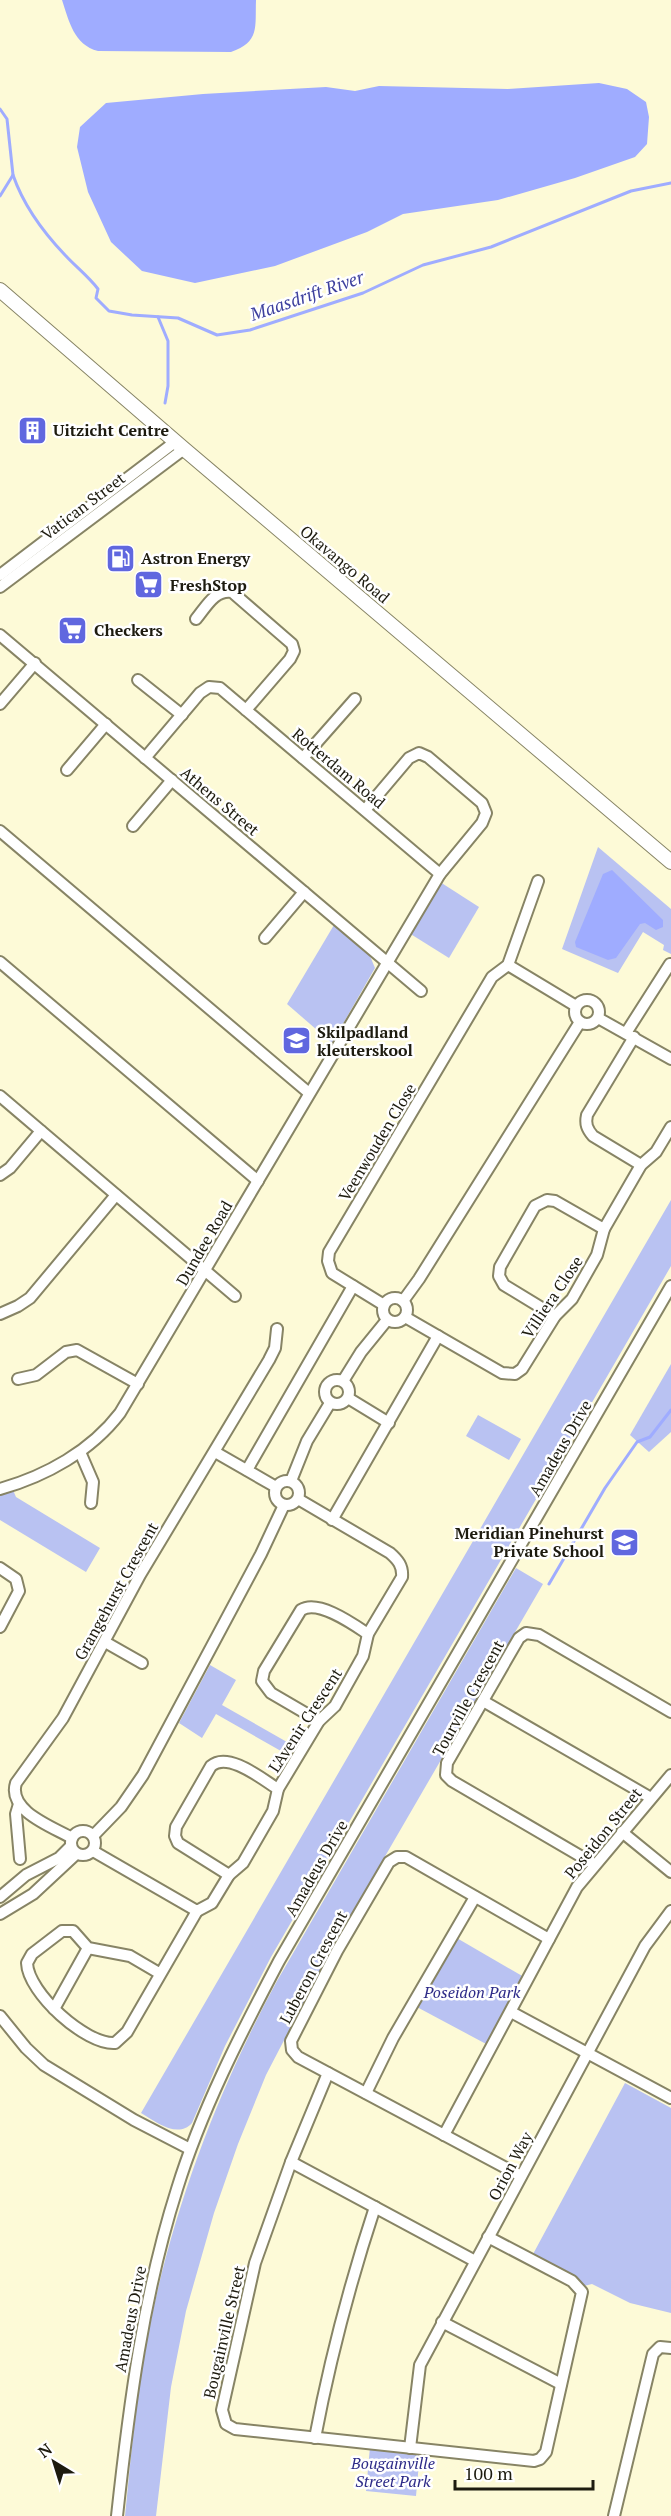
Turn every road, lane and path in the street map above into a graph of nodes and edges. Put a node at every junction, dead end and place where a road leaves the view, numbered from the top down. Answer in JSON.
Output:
{"nodes":[{"id":1,"x":0,"y":290,"type":"edge"},
{"id":2,"x":179,"y":445,"type":"junction"},
{"id":3,"x":0,"y":575,"type":"edge"},
{"id":4,"x":0,"y":586,"type":"edge"},
{"id":5,"x":196,"y":619,"type":"dead end"},
{"id":6,"x":0,"y":635,"type":"edge"},
{"id":7,"x":35,"y":663,"type":"junction"},
{"id":8,"x":138,"y":680,"type":"dead end"},
{"id":9,"x":354,"y":699,"type":"dead end"},
{"id":10,"x":1,"y":700,"type":"edge"},
{"id":11,"x":246,"y":710,"type":"junction"},
{"id":12,"x":182,"y":715,"type":"junction"},
{"id":13,"x":106,"y":724,"type":"junction"},
{"id":14,"x":146,"y":758,"type":"junction"},
{"id":15,"x":303,"y":758,"type":"junction"},
{"id":16,"x":67,"y":770,"type":"dead end"},
{"id":17,"x":171,"y":780,"type":"junction"},
{"id":18,"x":365,"y":810,"type":"junction"},
{"id":19,"x":133,"y":826,"type":"dead end"},
{"id":20,"x":0,"y":831,"type":"edge"},
{"id":21,"x":671,"y":862,"type":"edge"},
{"id":22,"x":440,"y":874,"type":"junction"},
{"id":23,"x":538,"y":881,"type":"dead end"},
{"id":24,"x":304,"y":892,"type":"junction"},
{"id":25,"x":265,"y":938,"type":"dead end"},
{"id":26,"x":0,"y":962,"type":"edge"},
{"id":27,"x":387,"y":963,"type":"junction"},
{"id":28,"x":670,"y":964,"type":"edge"},
{"id":29,"x":508,"y":965,"type":"junction"},
{"id":30,"x":420,"y":991,"type":"dead end"},
{"id":31,"x":576,"y":1006,"type":"junction"},
{"id":32,"x":598,"y":1018,"type":"junction"},
{"id":33,"x":580,"y":1022,"type":"junction"},
{"id":34,"x":630,"y":1035,"type":"junction"},
{"id":35,"x":671,"y":1059,"type":"edge"},
{"id":36,"x":309,"y":1093,"type":"junction"},
{"id":37,"x":0,"y":1096,"type":"edge"},
{"id":38,"x":671,"y":1127,"type":"edge"},
{"id":39,"x":41,"y":1131,"type":"junction"},
{"id":40,"x":641,"y":1165,"type":"junction"},
{"id":41,"x":0,"y":1175,"type":"edge"},
{"id":42,"x":258,"y":1181,"type":"junction"},
{"id":43,"x":116,"y":1195,"type":"junction"},
{"id":44,"x":604,"y":1229,"type":"junction"},
{"id":45,"x":205,"y":1270,"type":"junction"},
{"id":46,"x":353,"y":1286,"type":"junction"},
{"id":47,"x":671,"y":1286,"type":"edge"},
{"id":48,"x":235,"y":1296,"type":"dead end"},
{"id":49,"x":403,"y":1301,"type":"junction"},
{"id":50,"x":384,"y":1305,"type":"junction"},
{"id":51,"x":0,"y":1314,"type":"edge"},
{"id":52,"x":555,"y":1316,"type":"junction"},
{"id":53,"x":405,"y":1317,"type":"junction"},
{"id":54,"x":387,"y":1320,"type":"junction"},
{"id":55,"x":277,"y":1329,"type":"dead end"},
{"id":56,"x":438,"y":1336,"type":"junction"},
{"id":57,"x":18,"y":1380,"type":"dead end"},
{"id":58,"x":343,"y":1381,"type":"junction"},
{"id":59,"x":138,"y":1384,"type":"junction"},
{"id":60,"x":348,"y":1398,"type":"junction"},
{"id":61,"x":330,"y":1403,"type":"junction"},
{"id":62,"x":389,"y":1423,"type":"junction"},
{"id":63,"x":80,"y":1452,"type":"junction"},
{"id":64,"x":215,"y":1452,"type":"junction"},
{"id":65,"x":247,"y":1470,"type":"junction"},
{"id":66,"x":291,"y":1481,"type":"junction"},
{"id":67,"x":276,"y":1488,"type":"junction"},
{"id":68,"x":0,"y":1489,"type":"edge"},
{"id":69,"x":298,"y":1499,"type":"junction"},
{"id":70,"x":91,"y":1503,"type":"dead end"},
{"id":71,"x":284,"y":1505,"type":"junction"},
{"id":72,"x":332,"y":1520,"type":"junction"},
{"id":73,"x":0,"y":1569,"type":"edge"},
{"id":74,"x":0,"y":1628,"type":"edge"},
{"id":75,"x":368,"y":1634,"type":"junction"},
{"id":76,"x":105,"y":1642,"type":"junction"},
{"id":77,"x":142,"y":1663,"type":"dead end"},
{"id":78,"x":483,"y":1701,"type":"junction"},
{"id":79,"x":671,"y":1712,"type":"edge"},
{"id":80,"x":319,"y":1721,"type":"junction"},
{"id":81,"x":671,"y":1775,"type":"edge"},
{"id":82,"x":278,"y":1789,"type":"junction"},
{"id":83,"x":651,"y":1798,"type":"junction"},
{"id":84,"x":19,"y":1804,"type":"junction"},
{"id":85,"x":622,"y":1832,"type":"junction"},
{"id":86,"x":93,"y":1836,"type":"junction"},
{"id":87,"x":73,"y":1846,"type":"junction"},
{"id":88,"x":93,"y":1851,"type":"junction"},
{"id":89,"x":20,"y":1858,"type":"dead end"},
{"id":90,"x":594,"y":1864,"type":"junction"},
{"id":91,"x":671,"y":1872,"type":"edge"},
{"id":92,"x":229,"y":1875,"type":"junction"},
{"id":93,"x":12,"y":1888,"type":"junction"},
{"id":94,"x":0,"y":1897,"type":"edge"},
{"id":95,"x":475,"y":1897,"type":"junction"},
{"id":96,"x":23,"y":1900,"type":"junction"},
{"id":97,"x":197,"y":1911,"type":"junction"},
{"id":98,"x":671,"y":1911,"type":"edge"},
{"id":99,"x":0,"y":1914,"type":"edge"},
{"id":100,"x":549,"y":1939,"type":"junction"},
{"id":101,"x":88,"y":1948,"type":"junction"},
{"id":102,"x":159,"y":1973,"type":"junction"},
{"id":103,"x":54,"y":2009,"type":"junction"},
{"id":104,"x":511,"y":2012,"type":"junction"},
{"id":105,"x":0,"y":2016,"type":"edge"},
{"id":106,"x":587,"y":2053,"type":"junction"},
{"id":107,"x":328,"y":2073,"type":"junction"},
{"id":108,"x":366,"y":2093,"type":"junction"},
{"id":109,"x":671,"y":2098,"type":"edge"},
{"id":110,"x":444,"y":2135,"type":"junction"},
{"id":111,"x":190,"y":2149,"type":"junction"},
{"id":112,"x":291,"y":2162,"type":"junction"},
{"id":113,"x":521,"y":2176,"type":"junction"},
{"id":114,"x":375,"y":2207,"type":"junction"},
{"id":115,"x":488,"y":2237,"type":"junction"},
{"id":116,"x":475,"y":2261,"type":"junction"},
{"id":117,"x":442,"y":2322,"type":"junction"},
{"id":118,"x":671,"y":2348,"type":"edge"},
{"id":119,"x":561,"y":2384,"type":"junction"},
{"id":120,"x":315,"y":2438,"type":"junction"},
{"id":121,"x":410,"y":2448,"type":"junction"},
{"id":122,"x":117,"y":2516,"type":"edge"},
{"id":123,"x":614,"y":2516,"type":"edge"}],
"edges":[{"from":1,"to":2,"type":"main road","name":"Okavango Road"},
{"from":2,"to":3,"type":"street","name":"Vatican Street"},
{"from":2,"to":4,"type":"street","name":"Vatican Street"},
{"from":2,"to":21,"type":"main road","name":"Okavango Road"},
{"from":5,"to":11,"type":"street"},
{"from":6,"to":7,"type":"street","name":"Athens Street"},
{"from":7,"to":10,"type":"street"},
{"from":7,"to":13,"type":"street","name":"Athens Street"},
{"from":8,"to":12,"type":"street"},
{"from":9,"to":15,"type":"street"},
{"from":11,"to":12,"type":"street","name":"Rotterdam Road"},
{"from":11,"to":15,"type":"street","name":"Rotterdam Road"},
{"from":12,"to":14,"type":"street","name":"Rotterdam Road"},
{"from":13,"to":14,"type":"street","name":"Athens Street"},
{"from":13,"to":16,"type":"street"},
{"from":14,"to":17,"type":"street","name":"Athens Street"},
{"from":15,"to":18,"type":"street","name":"Rotterdam Road"},
{"from":17,"to":19,"type":"street"},
{"from":17,"to":24,"type":"street","name":"Athens Street"},
{"from":18,"to":22,"type":"street","name":"Rotterdam Road"},
{"from":18,"to":22,"type":"street"},
{"from":20,"to":36,"type":"street"},
{"from":22,"to":27,"type":"street"},
{"from":23,"to":29,"type":"street","name":"Veenwouden Close"},
{"from":24,"to":25,"type":"street"},
{"from":24,"to":27,"type":"street","name":"Athens Street"},
{"from":26,"to":42,"type":"street"},
{"from":27,"to":30,"type":"street","name":"Athens Street"},
{"from":27,"to":36,"type":"street","name":"Dundee Road"},
{"from":28,"to":34,"type":"street"},
{"from":29,"to":31,"type":"street"},
{"from":29,"to":46,"type":"street","name":"Veenwouden Close"},
{"from":31,"to":32,"type":"street"},
{"from":31,"to":33,"type":"street"},
{"from":32,"to":33,"type":"street"},
{"from":32,"to":34,"type":"street"},
{"from":33,"to":49,"type":"street"},
{"from":34,"to":35,"type":"street"},
{"from":34,"to":40,"type":"street"},
{"from":36,"to":42,"type":"street","name":"Dundee Road"},
{"from":37,"to":39,"type":"street"},
{"from":38,"to":40,"type":"street","name":"Villiera Close"},
{"from":39,"to":41,"type":"street"},
{"from":39,"to":43,"type":"street"},
{"from":40,"to":44,"type":"street","name":"Villiera Close"},
{"from":42,"to":45,"type":"street","name":"Dundee Road"},
{"from":43,"to":45,"type":"street"},
{"from":43,"to":51,"type":"street"},
{"from":44,"to":52,"type":"street","name":"Villiera Close"},
{"from":44,"to":52,"type":"street"},
{"from":45,"to":48,"type":"street"},
{"from":45,"to":59,"type":"street","name":"Dundee Road"},
{"from":46,"to":50,"type":"street","name":"Veenwouden Close"},
{"from":46,"to":65,"type":"street"},
{"from":47,"to":111,"type":"street","name":"Amadeus Drive"},
{"from":49,"to":50,"type":"street"},
{"from":49,"to":53,"type":"street"},
{"from":50,"to":54,"type":"street"},
{"from":52,"to":56,"type":"street","name":"Villiera Close"},
{"from":53,"to":54,"type":"street"},
{"from":53,"to":56,"type":"street","name":"Villiera Close"},
{"from":54,"to":58,"type":"street"},
{"from":55,"to":64,"type":"street","name":"Grangehurst Crescent"},
{"from":56,"to":62,"type":"street"},
{"from":57,"to":59,"type":"street"},
{"from":58,"to":60,"type":"street"},
{"from":58,"to":61,"type":"street"},
{"from":59,"to":63,"type":"street","name":"Dundee Road"},
{"from":60,"to":61,"type":"street"},
{"from":60,"to":62,"type":"street"},
{"from":61,"to":66,"type":"street"},
{"from":62,"to":72,"type":"street"},
{"from":63,"to":68,"type":"street","name":"Dundee Road"},
{"from":63,"to":70,"type":"street"},
{"from":64,"to":65,"type":"street"},
{"from":64,"to":76,"type":"street","name":"Grangehurst Crescent"},
{"from":65,"to":67,"type":"street"},
{"from":66,"to":67,"type":"street"},
{"from":66,"to":69,"type":"street"},
{"from":67,"to":71,"type":"street"},
{"from":69,"to":71,"type":"street"},
{"from":69,"to":72,"type":"street","name":"L'Avenir Crescent"},
{"from":71,"to":86,"type":"street"},
{"from":72,"to":75,"type":"street","name":"L'Avenir Crescent"},
{"from":73,"to":74,"type":"street"},
{"from":75,"to":80,"type":"street","name":"L'Avenir Crescent"},
{"from":75,"to":80,"type":"street"},
{"from":76,"to":77,"type":"street"},
{"from":76,"to":84,"type":"street","name":"Grangehurst Crescent"},
{"from":78,"to":79,"type":"street","name":"Tourville Crescent"},
{"from":78,"to":83,"type":"street"},
{"from":78,"to":90,"type":"street","name":"Tourville Crescent"},
{"from":80,"to":82,"type":"street","name":"L'Avenir Crescent"},
{"from":81,"to":83,"type":"street","name":"Poseidon Street"},
{"from":82,"to":92,"type":"street","name":"L'Avenir Crescent"},
{"from":82,"to":92,"type":"street"},
{"from":83,"to":85,"type":"street","name":"Poseidon Street"},
{"from":84,"to":87,"type":"street"},
{"from":84,"to":89,"type":"street","name":"Grangehurst Crescent"},
{"from":85,"to":90,"type":"street","name":"Poseidon Street"},
{"from":85,"to":91,"type":"street"},
{"from":86,"to":87,"type":"street"},
{"from":86,"to":88,"type":"street"},
{"from":87,"to":88,"type":"street"},
{"from":87,"to":93,"type":"street"},
{"from":87,"to":96,"type":"street"},
{"from":88,"to":97,"type":"street"},
{"from":90,"to":100,"type":"street","name":"Poseidon Street"},
{"from":92,"to":97,"type":"street","name":"L'Avenir Crescent"},
{"from":93,"to":94,"type":"street"},
{"from":93,"to":96,"type":"street"},
{"from":95,"to":100,"type":"street","name":"Luberon Crescent"},
{"from":95,"to":107,"type":"street","name":"Luberon Crescent"},
{"from":95,"to":108,"type":"street"},
{"from":96,"to":99,"type":"street"},
{"from":97,"to":102,"type":"street","name":"L'Avenir Crescent"},
{"from":98,"to":106,"type":"street","name":"Orion Way"},
{"from":100,"to":104,"type":"street","name":"Poseidon Street"},
{"from":101,"to":102,"type":"street"},
{"from":101,"to":103,"type":"street"},
{"from":101,"to":103,"type":"street"},
{"from":102,"to":103,"type":"street","name":"L'Avenir Crescent"},
{"from":104,"to":106,"type":"street"},
{"from":104,"to":110,"type":"street","name":"Poseidon Street"},
{"from":105,"to":111,"type":"street"},
{"from":106,"to":109,"type":"street"},
{"from":106,"to":113,"type":"street","name":"Orion Way"},
{"from":107,"to":108,"type":"street","name":"Luberon Crescent"},
{"from":107,"to":112,"type":"street","name":"Bougainville Street"},
{"from":108,"to":110,"type":"street","name":"Luberon Crescent"},
{"from":110,"to":113,"type":"street","name":"Luberon Crescent"},
{"from":111,"to":122,"type":"street","name":"Amadeus Drive"},
{"from":112,"to":114,"type":"street"},
{"from":112,"to":120,"type":"street","name":"Bougainville Street"},
{"from":113,"to":115,"type":"street","name":"Orion Way"},
{"from":114,"to":116,"type":"street"},
{"from":114,"to":120,"type":"street"},
{"from":115,"to":116,"type":"street","name":"Orion Way"},
{"from":115,"to":119,"type":"street"},
{"from":116,"to":117,"type":"street","name":"Orion Way"},
{"from":117,"to":119,"type":"street"},
{"from":117,"to":121,"type":"street","name":"Orion Way"},
{"from":118,"to":123,"type":"street"},
{"from":119,"to":121,"type":"street","name":"Bougainville Street"},
{"from":120,"to":121,"type":"street","name":"Bougainville Street"}]}
